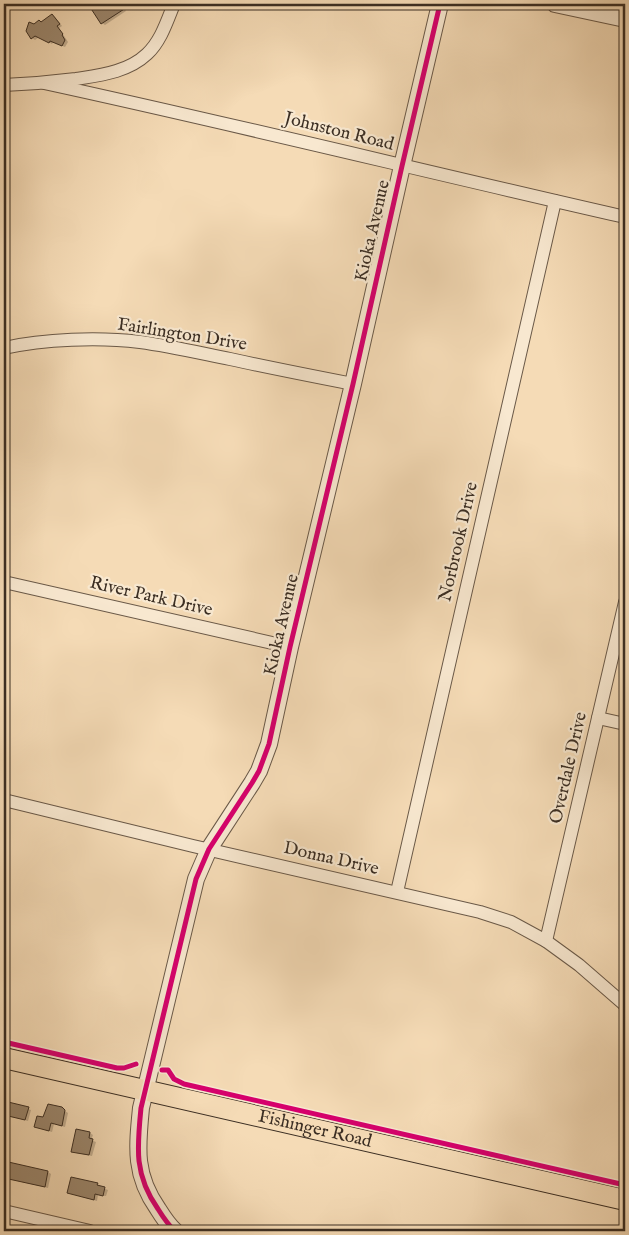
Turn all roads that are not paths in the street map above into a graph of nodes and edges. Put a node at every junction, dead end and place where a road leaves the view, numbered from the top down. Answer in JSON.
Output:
{"nodes":[{"id":1,"x":174,"y":4,"type":"edge"},
{"id":2,"x":440,"y":4,"type":"edge"},
{"id":3,"x":556,"y":4,"type":"edge"},
{"id":4,"x":625,"y":18,"type":"edge"},
{"id":5,"x":44,"y":83,"type":"junction"},
{"id":6,"x":4,"y":86,"type":"edge"},
{"id":7,"x":402,"y":166,"type":"junction"},
{"id":8,"x":555,"y":201,"type":"junction"},
{"id":9,"x":625,"y":217,"type":"edge"},
{"id":10,"x":4,"y":348,"type":"edge"},
{"id":11,"x":353,"y":384,"type":"junction"},
{"id":12,"x":4,"y":582,"type":"edge"},
{"id":13,"x":625,"y":602,"type":"edge"},
{"id":14,"x":290,"y":648,"type":"junction"},
{"id":15,"x":598,"y":718,"type":"junction"},
{"id":16,"x":625,"y":724,"type":"edge"},
{"id":17,"x":4,"y":800,"type":"edge"},
{"id":18,"x":209,"y":849,"type":"junction"},
{"id":19,"x":397,"y":892,"type":"junction"},
{"id":20,"x":546,"y":941,"type":"junction"},
{"id":21,"x":625,"y":1005,"type":"edge"},
{"id":22,"x":4,"y":1058,"type":"edge"},
{"id":23,"x":146,"y":1091,"type":"junction"},
{"id":24,"x":625,"y":1200,"type":"edge"},
{"id":25,"x":4,"y":1211,"type":"edge"},
{"id":26,"x":168,"y":1229,"type":"edge"},
{"id":27,"x":90,"y":1231,"type":"edge"}],
"edges":[{"from":1,"to":5,"type":"street"},
{"from":2,"to":7,"type":"street","name":"Kioka Avenue"},
{"from":3,"to":4,"type":"street"},
{"from":5,"to":6,"type":"street"},
{"from":5,"to":7,"type":"street","name":"Johnston Road"},
{"from":7,"to":8,"type":"street","name":"Johnston Road"},
{"from":7,"to":11,"type":"street","name":"Kioka Avenue"},
{"from":8,"to":9,"type":"street","name":"Johnston Road"},
{"from":8,"to":19,"type":"street","name":"Norbrook Drive"},
{"from":10,"to":11,"type":"street","name":"Fairlington Drive"},
{"from":11,"to":14,"type":"street","name":"Kioka Avenue"},
{"from":12,"to":14,"type":"street","name":"River Park Drive"},
{"from":13,"to":15,"type":"street","name":"Overdale Drive"},
{"from":14,"to":18,"type":"street","name":"Kioka Avenue"},
{"from":15,"to":16,"type":"street"},
{"from":15,"to":20,"type":"street","name":"Overdale Drive"},
{"from":17,"to":18,"type":"street","name":"Donna Drive"},
{"from":18,"to":19,"type":"street","name":"Donna Drive"},
{"from":18,"to":23,"type":"street","name":"Kioka Avenue"},
{"from":19,"to":20,"type":"street","name":"Donna Drive"},
{"from":20,"to":21,"type":"street","name":"Donna Drive"},
{"from":22,"to":23,"type":"main road","name":"Fishinger Road"},
{"from":23,"to":24,"type":"main road","name":"Fishinger Road"},
{"from":23,"to":26,"type":"street","name":"Kioka Avenue"},
{"from":25,"to":27,"type":"street"}]}
